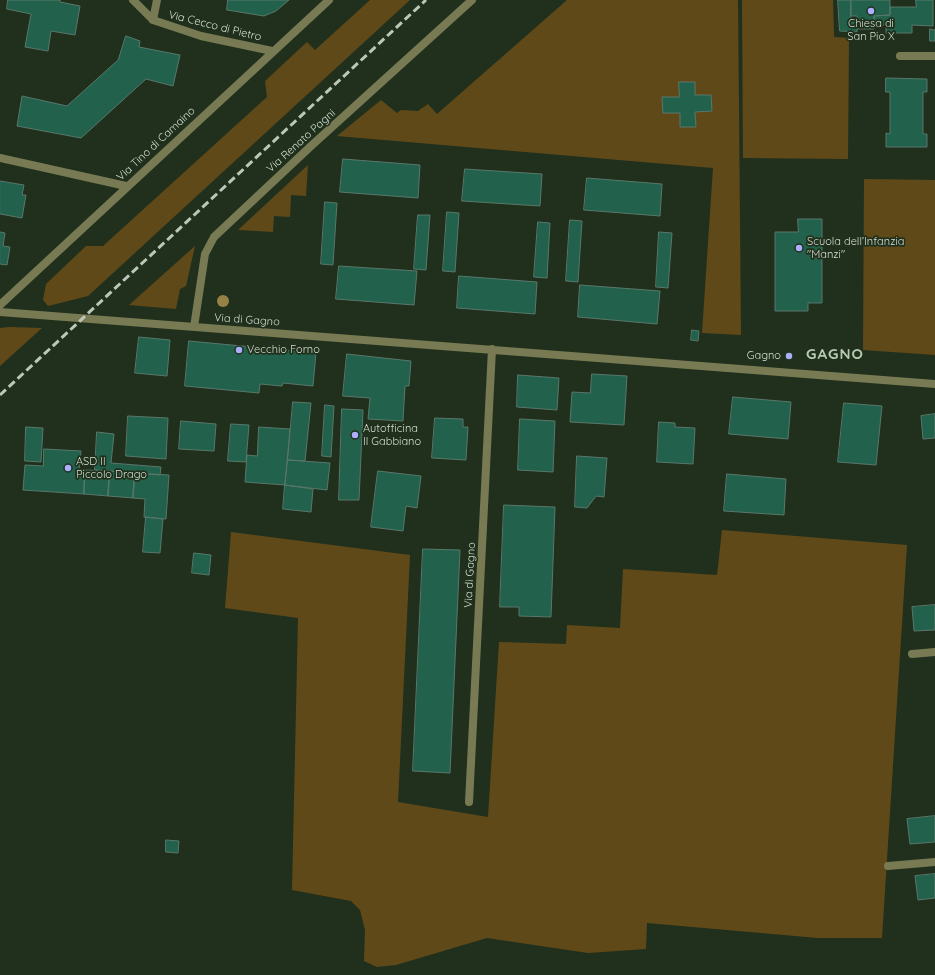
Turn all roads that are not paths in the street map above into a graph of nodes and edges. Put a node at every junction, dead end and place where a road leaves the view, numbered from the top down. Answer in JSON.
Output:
{"nodes":[{"id":1,"x":132,"y":0,"type":"edge"},
{"id":2,"x":157,"y":0,"type":"edge"},
{"id":3,"x":329,"y":0,"type":"edge"},
{"id":4,"x":472,"y":0,"type":"edge"},
{"id":5,"x":153,"y":20,"type":"junction"},
{"id":6,"x":272,"y":51,"type":"junction"},
{"id":7,"x":900,"y":56,"type":"dead end"},
{"id":8,"x":935,"y":56,"type":"edge"},
{"id":9,"x":0,"y":158,"type":"edge"},
{"id":10,"x":126,"y":186,"type":"junction"},
{"id":11,"x":0,"y":305,"type":"edge"},
{"id":12,"x":0,"y":312,"type":"edge"},
{"id":13,"x":194,"y":327,"type":"junction"},
{"id":14,"x":492,"y":349,"type":"junction"},
{"id":15,"x":935,"y":384,"type":"edge"},
{"id":16,"x":935,"y":652,"type":"edge"},
{"id":17,"x":912,"y":654,"type":"dead end"},
{"id":18,"x":469,"y":802,"type":"dead end"},
{"id":19,"x":935,"y":862,"type":"edge"},
{"id":20,"x":888,"y":866,"type":"dead end"}],
"edges":[{"from":1,"to":5,"type":"street","name":"Via Cecco di Pietro"},
{"from":2,"to":5,"type":"street","name":"Via Cecco di Pietro"},
{"from":3,"to":6,"type":"street","name":"Via Tino di Camaino"},
{"from":4,"to":13,"type":"street","name":"Via Renato Pagni"},
{"from":5,"to":6,"type":"street","name":"Via Cecco di Pietro"},
{"from":6,"to":10,"type":"street","name":"Via Tino di Camaino"},
{"from":7,"to":8,"type":"street"},
{"from":9,"to":10,"type":"street"},
{"from":10,"to":11,"type":"street","name":"Via Tino di Camaino"},
{"from":12,"to":13,"type":"street","name":"Via di Gagno"},
{"from":13,"to":14,"type":"street","name":"Via di Gagno"},
{"from":14,"to":15,"type":"street","name":"Via di Gagno"},
{"from":14,"to":18,"type":"street","name":"Via di Gagno"},
{"from":16,"to":17,"type":"street"},
{"from":19,"to":20,"type":"street"}]}
